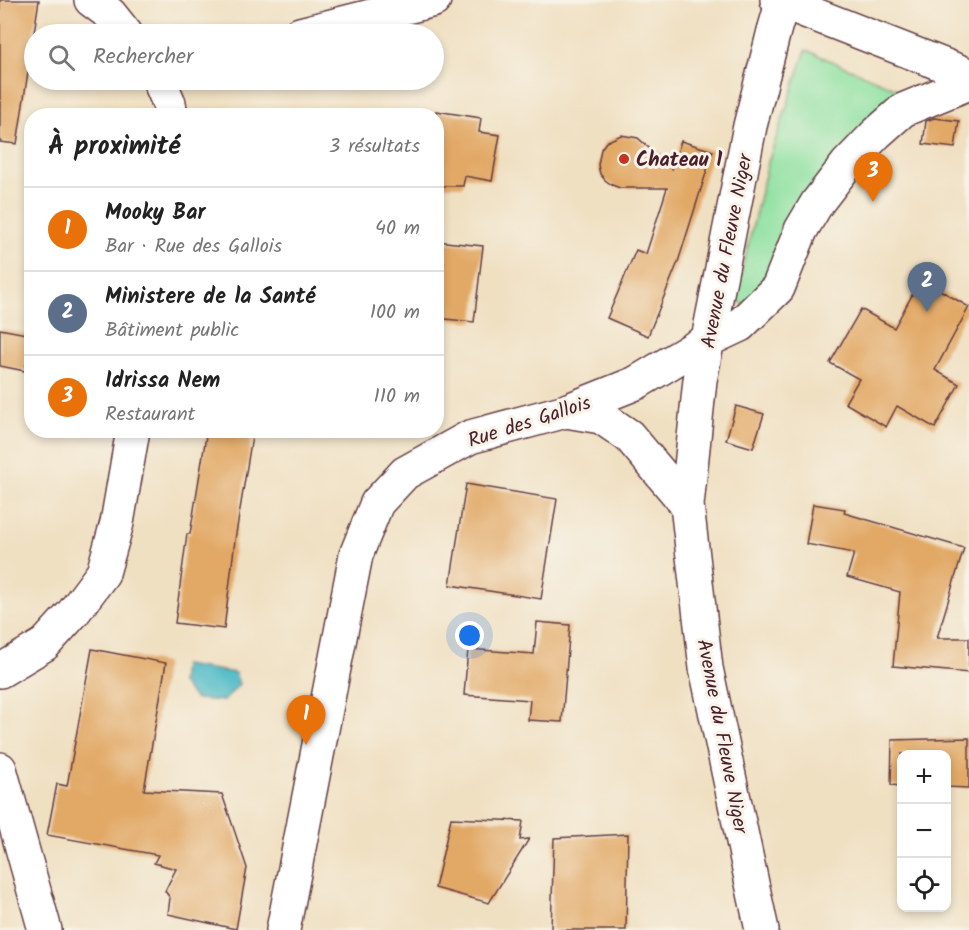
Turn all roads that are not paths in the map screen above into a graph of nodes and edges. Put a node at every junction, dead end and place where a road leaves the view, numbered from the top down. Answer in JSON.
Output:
{"nodes":[{"id":1,"x":91,"y":0,"type":"edge"},
{"id":2,"x":434,"y":0,"type":"edge"},
{"id":3,"x":781,"y":1,"type":"edge"},
{"id":4,"x":118,"y":24,"type":"edge"},
{"id":5,"x":339,"y":24,"type":"edge"},
{"id":6,"x":969,"y":75,"type":"edge"},
{"id":7,"x":969,"y":83,"type":"edge"},
{"id":8,"x":163,"y":90,"type":"edge"},
{"id":9,"x":170,"y":108,"type":"edge"},
{"id":10,"x":708,"y":340,"type":"junction"},
{"id":11,"x":566,"y":411,"type":"junction"},
{"id":12,"x":132,"y":438,"type":"edge"},
{"id":13,"x":687,"y":505,"type":"junction"},
{"id":14,"x":0,"y":671,"type":"edge"},
{"id":15,"x":0,"y":769,"type":"edge"},
{"id":16,"x":45,"y":930,"type":"edge"},
{"id":17,"x":283,"y":930,"type":"edge"},
{"id":18,"x":762,"y":930,"type":"edge"}],
"edges":[{"from":1,"to":4,"type":"street"},
{"from":2,"to":5,"type":"street"},
{"from":3,"to":6,"type":"street"},
{"from":3,"to":10,"type":"street","name":"Avenue du Fleuve Niger"},
{"from":7,"to":10,"type":"street","name":"Rue des Gallois"},
{"from":8,"to":9,"type":"street"},
{"from":10,"to":11,"type":"street","name":"Rue des Gallois"},
{"from":10,"to":13,"type":"street","name":"Avenue du Fleuve Niger"},
{"from":11,"to":13,"type":"street"},
{"from":11,"to":17,"type":"street","name":"Rue des Gallois"},
{"from":12,"to":14,"type":"street"},
{"from":13,"to":18,"type":"street","name":"Avenue du Fleuve Niger"},
{"from":15,"to":16,"type":"street"}]}
